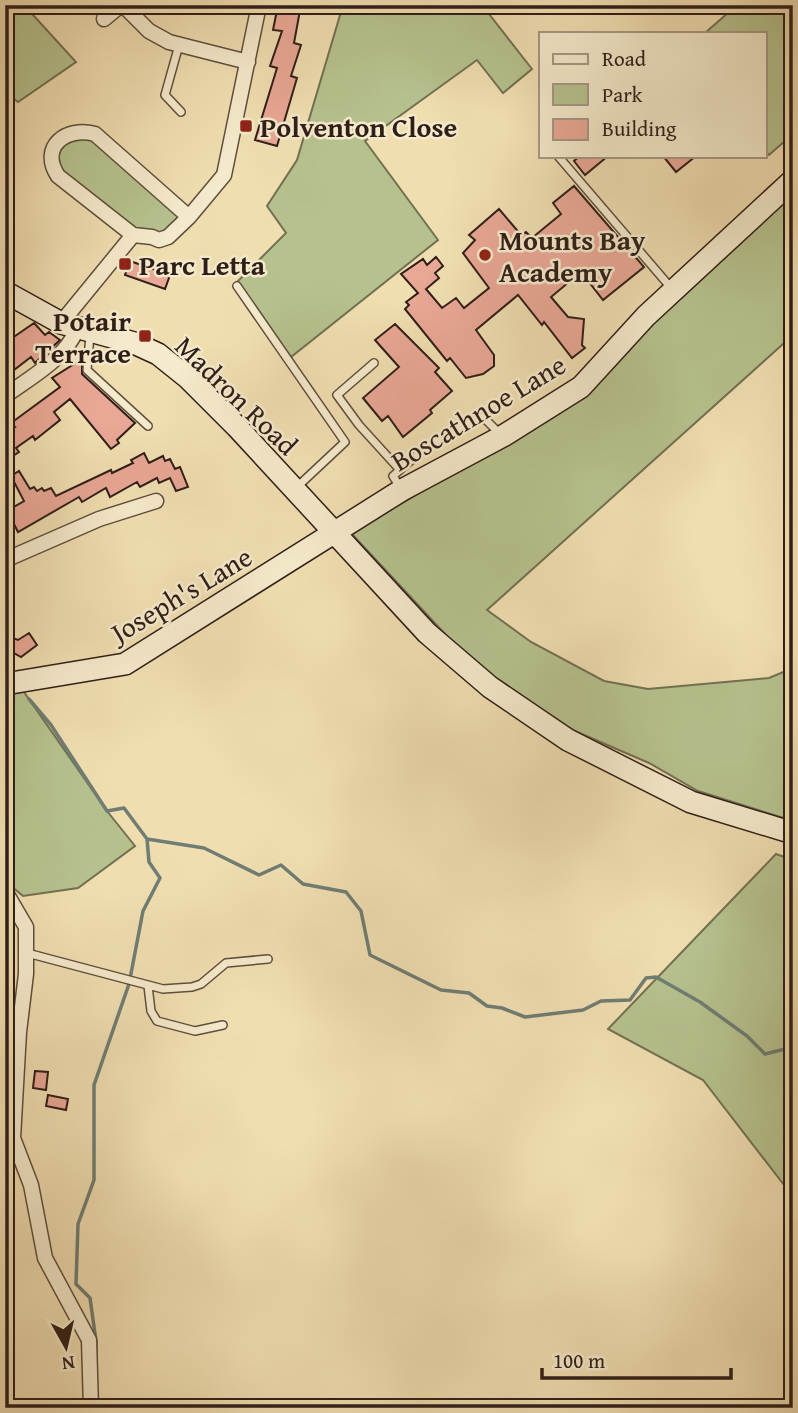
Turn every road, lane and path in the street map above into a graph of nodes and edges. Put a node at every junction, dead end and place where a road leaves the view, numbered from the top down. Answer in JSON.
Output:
{"nodes":[{"id":1,"x":122,"y":5,"type":"edge"},
{"id":2,"x":259,"y":5,"type":"edge"},
{"id":3,"x":104,"y":19,"type":"dead end"},
{"id":4,"x":179,"y":44,"type":"junction"},
{"id":5,"x":248,"y":62,"type":"junction"},
{"id":6,"x":181,"y":112,"type":"dead end"},
{"id":7,"x":560,"y":158,"type":"edge"},
{"id":8,"x":789,"y":189,"type":"edge"},
{"id":9,"x":189,"y":217,"type":"junction"},
{"id":10,"x":132,"y":235,"type":"junction"},
{"id":11,"x":237,"y":286,"type":"dead end"},
{"id":12,"x":673,"y":290,"type":"junction"},
{"id":13,"x":5,"y":292,"type":"edge"},
{"id":14,"x":76,"y":328,"type":"junction"},
{"id":15,"x":374,"y":363,"type":"dead end"},
{"id":16,"x":5,"y":396,"type":"edge"},
{"id":17,"x":148,"y":426,"type":"dead end"},
{"id":18,"x":503,"y":436,"type":"junction"},
{"id":19,"x":401,"y":480,"type":"junction"},
{"id":20,"x":294,"y":490,"type":"junction"},
{"id":21,"x":156,"y":500,"type":"dead end"},
{"id":22,"x":334,"y":533,"type":"junction"},
{"id":23,"x":5,"y":560,"type":"edge"},
{"id":24,"x":5,"y":684,"type":"edge"},
{"id":25,"x":793,"y":832,"type":"edge"},
{"id":26,"x":5,"y":891,"type":"edge"},
{"id":27,"x":26,"y":952,"type":"junction"},
{"id":28,"x":268,"y":959,"type":"dead end"},
{"id":29,"x":148,"y":986,"type":"junction"},
{"id":30,"x":223,"y":1025,"type":"dead end"},
{"id":31,"x":91,"y":1408,"type":"edge"}],
"edges":[{"from":1,"to":3,"type":"street"},
{"from":1,"to":4,"type":"street"},
{"from":2,"to":5,"type":"street"},
{"from":4,"to":5,"type":"street"},
{"from":4,"to":6,"type":"lane"},
{"from":5,"to":9,"type":"street"},
{"from":7,"to":12,"type":"lane"},
{"from":8,"to":12,"type":"main road","name":"Boscathnoe Lane"},
{"from":9,"to":10,"type":"street"},
{"from":9,"to":10,"type":"street"},
{"from":10,"to":14,"type":"street"},
{"from":11,"to":20,"type":"lane"},
{"from":12,"to":18,"type":"main road","name":"Boscathnoe Lane"},
{"from":13,"to":14,"type":"main road","name":"Madron Road"},
{"from":14,"to":16,"type":"street"},
{"from":14,"to":17,"type":"lane"},
{"from":14,"to":20,"type":"main road","name":"Madron Road"},
{"from":15,"to":19,"type":"lane"},
{"from":18,"to":19,"type":"main road","name":"Boscathnoe Lane"},
{"from":18,"to":19,"type":"lane"},
{"from":19,"to":22,"type":"main road","name":"Boscathnoe Lane"},
{"from":20,"to":22,"type":"main road","name":"Madron Road"},
{"from":21,"to":23,"type":"street"},
{"from":22,"to":24,"type":"main road","name":"Joseph's Lane"},
{"from":22,"to":25,"type":"main road","name":"Madron Road"},
{"from":26,"to":27,"type":"street"},
{"from":27,"to":29,"type":"lane"},
{"from":27,"to":31,"type":"street"},
{"from":28,"to":29,"type":"lane"},
{"from":29,"to":30,"type":"lane"}]}
